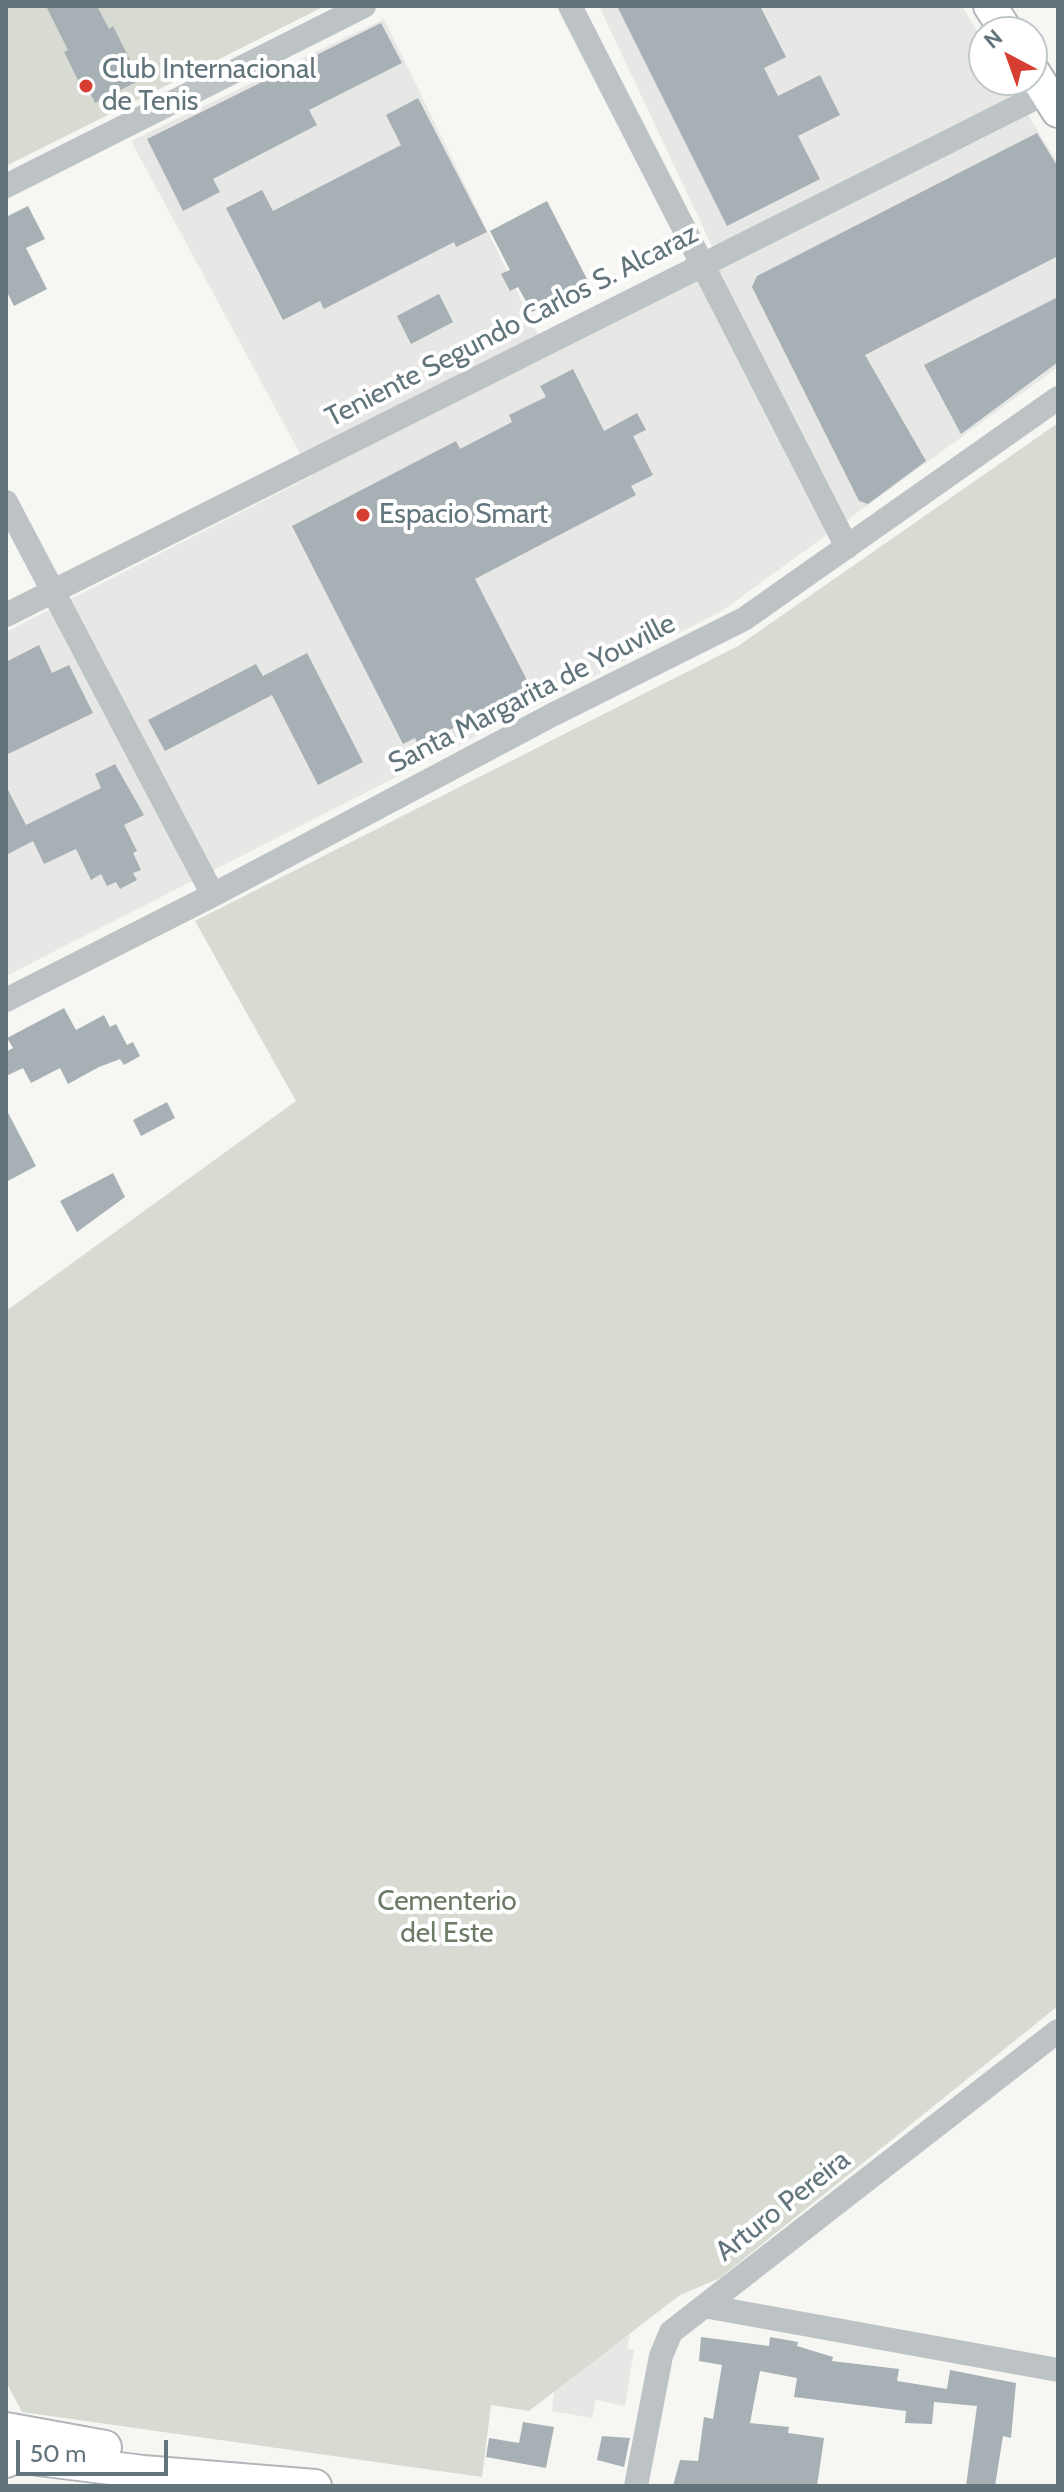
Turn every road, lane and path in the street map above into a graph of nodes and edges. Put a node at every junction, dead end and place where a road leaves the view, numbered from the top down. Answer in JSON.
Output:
{"nodes":[{"id":1,"x":364,"y":6,"type":"edge"},
{"id":2,"x":570,"y":6,"type":"edge"},
{"id":3,"x":1036,"y":96,"type":"edge"},
{"id":4,"x":6,"y":186,"type":"edge"},
{"id":5,"x":703,"y":263,"type":"junction"},
{"id":6,"x":1058,"y":398,"type":"edge"},
{"id":7,"x":6,"y":502,"type":"edge"},
{"id":8,"x":847,"y":547,"type":"junction"},
{"id":9,"x":51,"y":592,"type":"junction"},
{"id":10,"x":6,"y":615,"type":"edge"},
{"id":11,"x":213,"y":895,"type":"junction"},
{"id":12,"x":6,"y":1000,"type":"edge"},
{"id":13,"x":1058,"y":2031,"type":"edge"},
{"id":14,"x":704,"y":2306,"type":"junction"},
{"id":15,"x":1058,"y":2370,"type":"edge"},
{"id":16,"x":7,"y":2450,"type":"edge"},
{"id":17,"x":315,"y":2486,"type":"edge"},
{"id":18,"x":636,"y":2486,"type":"edge"}],
"edges":[{"from":1,"to":4,"type":"street"},
{"from":2,"to":5,"type":"street"},
{"from":3,"to":5,"type":"street","name":"Teniente Segundo Carlos S. Alcaraz"},
{"from":5,"to":8,"type":"street"},
{"from":5,"to":9,"type":"street","name":"Teniente Segundo Carlos S. Alcaraz"},
{"from":6,"to":8,"type":"street","name":"Santa Margarita de Youville"},
{"from":7,"to":9,"type":"street"},
{"from":8,"to":11,"type":"street","name":"Santa Margarita de Youville"},
{"from":9,"to":10,"type":"street","name":"Teniente Segundo Carlos S. Alcaraz"},
{"from":9,"to":11,"type":"street"},
{"from":11,"to":12,"type":"street","name":"Santa Margarita de Youville"},
{"from":13,"to":14,"type":"street","name":"Arturo Pereira"},
{"from":14,"to":15,"type":"street"},
{"from":14,"to":18,"type":"street","name":"Arturo Pereira"},
{"from":16,"to":17,"type":"main road"}]}
